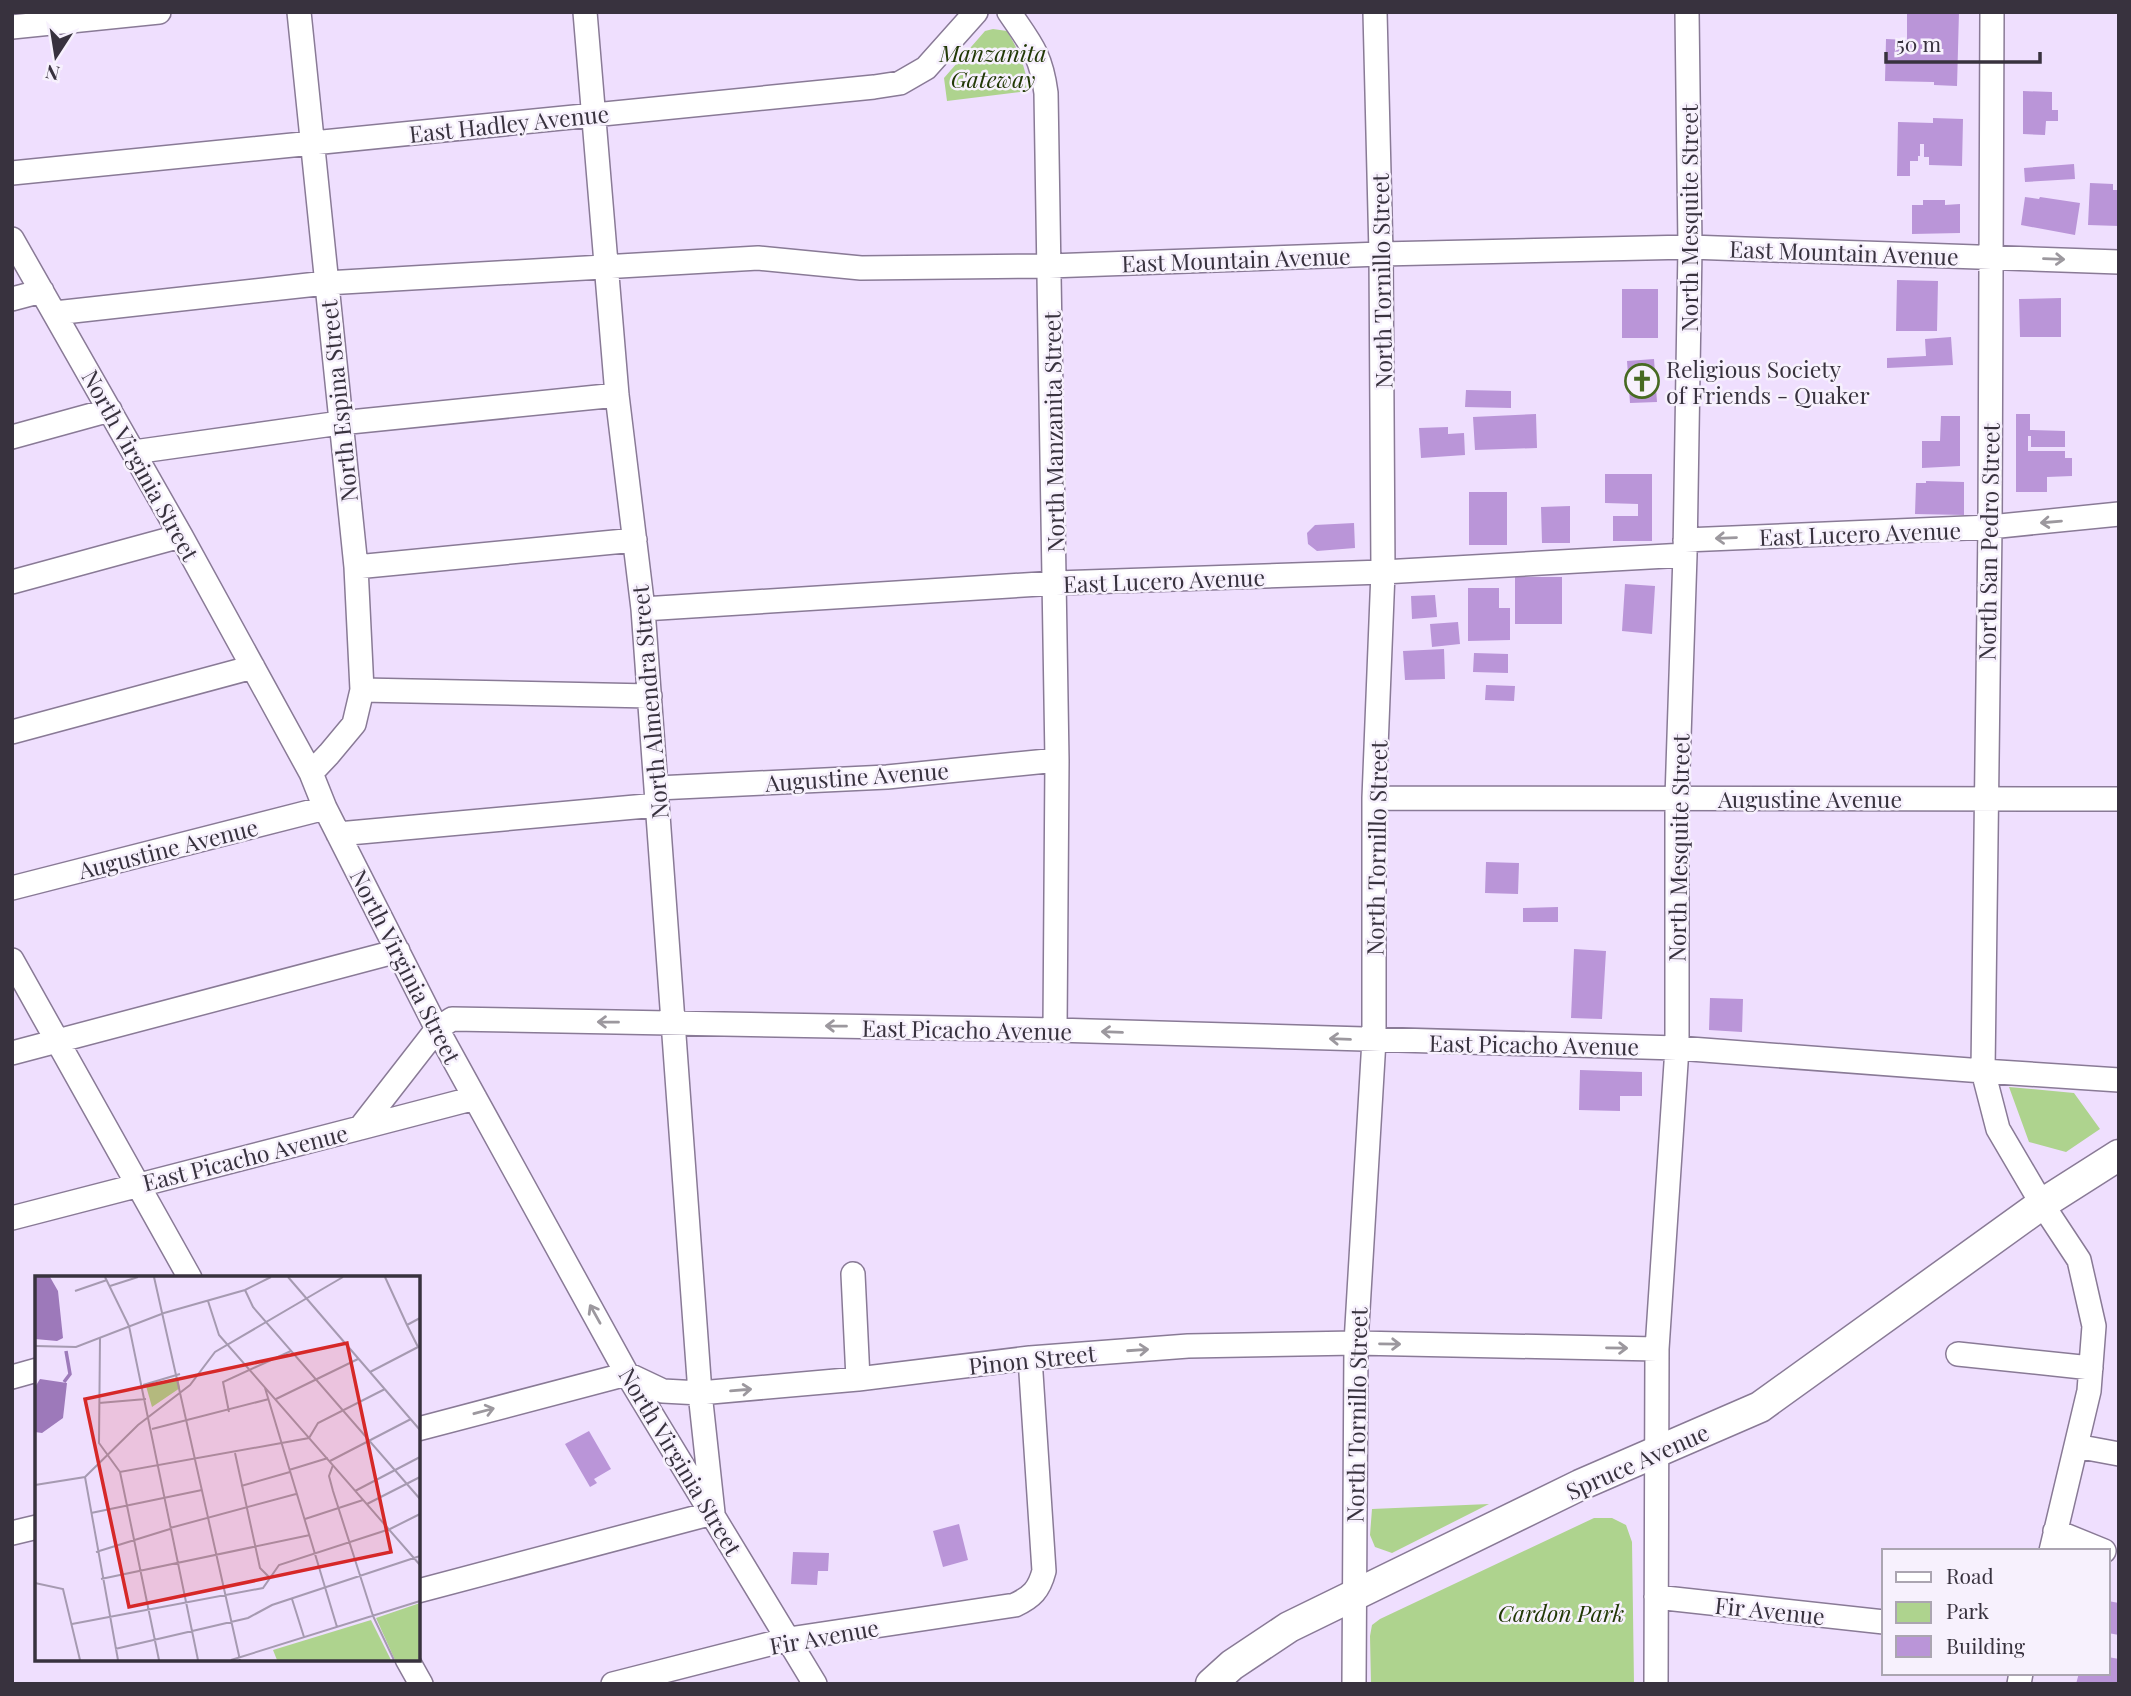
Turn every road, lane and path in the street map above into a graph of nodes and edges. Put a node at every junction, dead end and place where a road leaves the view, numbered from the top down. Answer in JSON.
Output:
{"nodes":[{"id":1,"x":159,"y":12,"type":"edge"},
{"id":2,"x":299,"y":12,"type":"edge"},
{"id":3,"x":585,"y":12,"type":"edge"},
{"id":4,"x":976,"y":12,"type":"edge"},
{"id":5,"x":1009,"y":12,"type":"edge"},
{"id":6,"x":1375,"y":12,"type":"edge"},
{"id":7,"x":1687,"y":12,"type":"edge"},
{"id":8,"x":1992,"y":12,"type":"edge"},
{"id":9,"x":12,"y":27,"type":"edge"},
{"id":10,"x":595,"y":114,"type":"junction"},
{"id":11,"x":312,"y":143,"type":"junction"},
{"id":12,"x":12,"y":173,"type":"edge"},
{"id":13,"x":12,"y":239,"type":"edge"},
{"id":14,"x":1690,"y":247,"type":"junction"},
{"id":15,"x":1381,"y":254,"type":"junction"},
{"id":16,"x":1990,"y":257,"type":"junction"},
{"id":17,"x":2119,"y":261,"type":"edge"},
{"id":18,"x":605,"y":266,"type":"junction"},
{"id":19,"x":1049,"y":266,"type":"junction"},
{"id":20,"x":326,"y":283,"type":"junction"},
{"id":21,"x":42,"y":291,"type":"junction"},
{"id":22,"x":12,"y":299,"type":"edge"},
{"id":23,"x":55,"y":313,"type":"junction"},
{"id":24,"x":617,"y":395,"type":"junction"},
{"id":25,"x":110,"y":410,"type":"junction"},
{"id":26,"x":340,"y":424,"type":"junction"},
{"id":27,"x":12,"y":437,"type":"edge"},
{"id":28,"x":134,"y":452,"type":"junction"},
{"id":29,"x":2119,"y":514,"type":"edge"},
{"id":30,"x":1990,"y":527,"type":"junction"},
{"id":31,"x":181,"y":536,"type":"junction"},
{"id":32,"x":635,"y":540,"type":"junction"},
{"id":33,"x":1685,"y":548,"type":"junction"},
{"id":34,"x":356,"y":567,"type":"junction"},
{"id":35,"x":1383,"y":572,"type":"junction"},
{"id":36,"x":12,"y":582,"type":"edge"},
{"id":37,"x":1056,"y":583,"type":"junction"},
{"id":38,"x":643,"y":609,"type":"junction"},
{"id":39,"x":253,"y":667,"type":"junction"},
{"id":40,"x":362,"y":690,"type":"junction"},
{"id":41,"x":650,"y":696,"type":"junction"},
{"id":42,"x":12,"y":732,"type":"edge"},
{"id":43,"x":1058,"y":760,"type":"junction"},
{"id":44,"x":311,"y":772,"type":"junction"},
{"id":45,"x":657,"y":797,"type":"junction"},
{"id":46,"x":1985,"y":797,"type":"junction"},
{"id":47,"x":1374,"y":798,"type":"junction"},
{"id":48,"x":1677,"y":798,"type":"junction"},
{"id":49,"x":2119,"y":799,"type":"edge"},
{"id":50,"x":325,"y":808,"type":"junction"},
{"id":51,"x":338,"y":834,"type":"junction"},
{"id":52,"x":12,"y":888,"type":"edge"},
{"id":53,"x":398,"y":951,"type":"junction"},
{"id":54,"x":12,"y":960,"type":"edge"},
{"id":55,"x":673,"y":1023,"type":"junction"},
{"id":56,"x":437,"y":1029,"type":"junction"},
{"id":57,"x":1055,"y":1030,"type":"junction"},
{"id":58,"x":1374,"y":1040,"type":"junction"},
{"id":59,"x":57,"y":1041,"type":"junction"},
{"id":60,"x":1677,"y":1048,"type":"junction"},
{"id":61,"x":12,"y":1053,"type":"edge"},
{"id":62,"x":1983,"y":1071,"type":"junction"},
{"id":63,"x":2119,"y":1080,"type":"edge"},
{"id":64,"x":475,"y":1097,"type":"junction"},
{"id":65,"x":360,"y":1128,"type":"junction"},
{"id":66,"x":2119,"y":1155,"type":"edge"},
{"id":67,"x":137,"y":1184,"type":"junction"},
{"id":68,"x":2042,"y":1204,"type":"junction"},
{"id":69,"x":12,"y":1217,"type":"edge"},
{"id":70,"x":853,"y":1274,"type":"dead end"},
{"id":71,"x":189,"y":1276,"type":"edge"},
{"id":72,"x":1356,"y":1343,"type":"junction"},
{"id":73,"x":1657,"y":1349,"type":"junction"},
{"id":74,"x":1958,"y":1354,"type":"dead end"},
{"id":75,"x":1030,"y":1358,"type":"junction"},
{"id":76,"x":2091,"y":1368,"type":"junction"},
{"id":77,"x":35,"y":1371,"type":"edge"},
{"id":78,"x":628,"y":1374,"type":"junction"},
{"id":79,"x":12,"y":1377,"type":"edge"},
{"id":80,"x":858,"y":1379,"type":"junction"},
{"id":81,"x":701,"y":1393,"type":"junction"},
{"id":82,"x":420,"y":1428,"type":"edge"},
{"id":83,"x":2078,"y":1438,"type":"junction"},
{"id":84,"x":2119,"y":1439,"type":"edge"},
{"id":85,"x":1657,"y":1452,"type":"junction"},
{"id":86,"x":2119,"y":1454,"type":"edge"},
{"id":87,"x":713,"y":1513,"type":"junction"},
{"id":88,"x":35,"y":1528,"type":"edge"},
{"id":89,"x":12,"y":1534,"type":"edge"},
{"id":90,"x":2053,"y":1541,"type":"edge"},
{"id":91,"x":2095,"y":1549,"type":"edge"},
{"id":92,"x":420,"y":1590,"type":"edge"},
{"id":93,"x":1353,"y":1597,"type":"junction"},
{"id":94,"x":1656,"y":1597,"type":"junction"},
{"id":95,"x":1882,"y":1622,"type":"edge"},
{"id":96,"x":789,"y":1639,"type":"junction"},
{"id":97,"x":408,"y":1661,"type":"edge"},
{"id":98,"x":421,"y":1684,"type":"edge"},
{"id":99,"x":613,"y":1684,"type":"edge"},
{"id":100,"x":815,"y":1684,"type":"edge"},
{"id":101,"x":1211,"y":1684,"type":"edge"},
{"id":102,"x":1354,"y":1684,"type":"edge"},
{"id":103,"x":1656,"y":1684,"type":"edge"}],
"edges":[{"from":1,"to":9,"type":"street"},
{"from":2,"to":11,"type":"street","name":"North Espina Street"},
{"from":3,"to":10,"type":"street","name":"North Almendra Street"},
{"from":4,"to":10,"type":"street","name":"East Hadley Avenue"},
{"from":5,"to":19,"type":"street","name":"North Manzanita Street"},
{"from":6,"to":15,"type":"street","name":"North Tornillo Street"},
{"from":7,"to":14,"type":"street","name":"North Mesquite Street"},
{"from":8,"to":16,"type":"street","name":"North San Pedro Street"},
{"from":10,"to":11,"type":"street","name":"East Hadley Avenue"},
{"from":10,"to":18,"type":"street","name":"North Almendra Street"},
{"from":11,"to":12,"type":"street","name":"East Hadley Avenue"},
{"from":11,"to":20,"type":"street","name":"North Espina Street"},
{"from":13,"to":21,"type":"street","name":"North Virginia Street"},
{"from":14,"to":15,"type":"street","name":"East Mountain Avenue"},
{"from":14,"to":16,"type":"street","name":"East Mountain Avenue"},
{"from":14,"to":33,"type":"street","name":"North Mesquite Street"},
{"from":15,"to":19,"type":"street","name":"East Mountain Avenue"},
{"from":15,"to":35,"type":"street","name":"North Tornillo Street"},
{"from":16,"to":17,"type":"street","name":"East Mountain Avenue","one_way":true},
{"from":16,"to":30,"type":"street","name":"North San Pedro Street"},
{"from":18,"to":19,"type":"street","name":"East Mountain Avenue"},
{"from":18,"to":20,"type":"street","name":"East Mountain Avenue"},
{"from":18,"to":24,"type":"street","name":"North Almendra Street"},
{"from":19,"to":37,"type":"street","name":"North Manzanita Street"},
{"from":20,"to":23,"type":"street","name":"East Mountain Avenue"},
{"from":20,"to":26,"type":"street","name":"North Espina Street"},
{"from":21,"to":22,"type":"street"},
{"from":21,"to":23,"type":"street","name":"North Virginia Street"},
{"from":23,"to":25,"type":"street","name":"North Virginia Street"},
{"from":24,"to":26,"type":"street"},
{"from":24,"to":32,"type":"street","name":"North Almendra Street"},
{"from":25,"to":27,"type":"street"},
{"from":25,"to":28,"type":"street","name":"North Virginia Street"},
{"from":26,"to":28,"type":"street"},
{"from":26,"to":34,"type":"street","name":"North Espina Street"},
{"from":28,"to":31,"type":"street","name":"North Virginia Street"},
{"from":29,"to":30,"type":"street","name":"East Lucero Avenue","one_way":true},
{"from":30,"to":33,"type":"street","name":"East Lucero Avenue","one_way":true},
{"from":30,"to":46,"type":"street","name":"North San Pedro Street"},
{"from":31,"to":36,"type":"street"},
{"from":31,"to":39,"type":"street","name":"North Virginia Street"},
{"from":32,"to":34,"type":"street"},
{"from":32,"to":38,"type":"street","name":"North Almendra Street"},
{"from":33,"to":35,"type":"street","name":"East Lucero Avenue"},
{"from":33,"to":48,"type":"street","name":"North Mesquite Street"},
{"from":34,"to":40,"type":"street","name":"North Espina Street"},
{"from":35,"to":37,"type":"street","name":"East Lucero Avenue"},
{"from":35,"to":47,"type":"street","name":"North Tornillo Street"},
{"from":37,"to":38,"type":"street","name":"East Lucero Avenue"},
{"from":37,"to":43,"type":"street","name":"North Manzanita Street"},
{"from":38,"to":41,"type":"street","name":"North Almendra Street"},
{"from":39,"to":42,"type":"street"},
{"from":39,"to":44,"type":"street","name":"North Virginia Street"},
{"from":40,"to":41,"type":"street"},
{"from":40,"to":44,"type":"street","name":"North Espina Street"},
{"from":41,"to":45,"type":"street","name":"North Almendra Street"},
{"from":43,"to":45,"type":"street","name":"Augustine Avenue"},
{"from":43,"to":57,"type":"street","name":"North Manzanita Street"},
{"from":44,"to":50,"type":"street","name":"North Virginia Street"},
{"from":45,"to":51,"type":"street","name":"Augustine Avenue"},
{"from":45,"to":55,"type":"street","name":"North Almendra Street"},
{"from":46,"to":48,"type":"street","name":"Augustine Avenue"},
{"from":46,"to":49,"type":"street","name":"Augustine Avenue"},
{"from":46,"to":62,"type":"street","name":"North San Pedro Street"},
{"from":47,"to":48,"type":"street","name":"Augustine Avenue"},
{"from":47,"to":58,"type":"street","name":"North Tornillo Street"},
{"from":48,"to":60,"type":"street","name":"North Mesquite Street"},
{"from":50,"to":51,"type":"street","name":"North Virginia Street"},
{"from":50,"to":52,"type":"street","name":"Augustine Avenue"},
{"from":51,"to":53,"type":"street","name":"North Virginia Street"},
{"from":53,"to":56,"type":"street","name":"North Virginia Street"},
{"from":53,"to":59,"type":"street"},
{"from":54,"to":59,"type":"street"},
{"from":55,"to":56,"type":"street","name":"East Picacho Avenue","one_way":true},
{"from":57,"to":55,"type":"street","name":"East Picacho Avenue","one_way":true},
{"from":55,"to":81,"type":"street","name":"North Almendra Street"},
{"from":56,"to":64,"type":"street","name":"North Virginia Street"},
{"from":56,"to":65,"type":"street","name":"East Picacho Avenue"},
{"from":58,"to":57,"type":"street","name":"East Picacho Avenue","one_way":true},
{"from":58,"to":60,"type":"street","name":"East Picacho Avenue"},
{"from":58,"to":72,"type":"street","name":"North Tornillo Street"},
{"from":59,"to":61,"type":"street"},
{"from":59,"to":67,"type":"street"},
{"from":60,"to":62,"type":"street","name":"East Picacho Avenue"},
{"from":60,"to":73,"type":"street","name":"North Mesquite Street"},
{"from":62,"to":63,"type":"street","name":"East Picacho Avenue"},
{"from":62,"to":68,"type":"street"},
{"from":64,"to":65,"type":"street"},
{"from":78,"to":64,"type":"street","name":"North Virginia Street","one_way":true},
{"from":65,"to":67,"type":"street","name":"East Picacho Avenue"},
{"from":66,"to":68,"type":"main road"},
{"from":67,"to":69,"type":"street","name":"East Picacho Avenue"},
{"from":67,"to":71,"type":"street"},
{"from":68,"to":76,"type":"street"},
{"from":68,"to":85,"type":"main road","name":"Spruce Avenue"},
{"from":70,"to":80,"type":"street"},
{"from":72,"to":73,"type":"street","name":"Pinon Street","one_way":true},
{"from":75,"to":72,"type":"street","name":"Pinon Street","one_way":true},
{"from":72,"to":93,"type":"street","name":"North Tornillo Street"},
{"from":73,"to":85,"type":"street","name":"North Mesquite Street"},
{"from":74,"to":76,"type":"street"},
{"from":75,"to":80,"type":"street","name":"Pinon Street"},
{"from":75,"to":96,"type":"street","name":"Fir Avenue"},
{"from":76,"to":83,"type":"street"},
{"from":77,"to":79,"type":"street"},
{"from":78,"to":81,"type":"street","name":"Pinon Street"},
{"from":82,"to":78,"type":"street","one_way":true},
{"from":78,"to":87,"type":"street","name":"North Virginia Street"},
{"from":81,"to":80,"type":"street","name":"Pinon Street","one_way":true},
{"from":81,"to":87,"type":"street","name":"North Almendra Street"},
{"from":83,"to":84,"type":"street"},
{"from":83,"to":86,"type":"street"},
{"from":83,"to":90,"type":"street"},
{"from":85,"to":93,"type":"main road","name":"Spruce Avenue"},
{"from":85,"to":94,"type":"street","name":"North Mesquite Street"},
{"from":87,"to":92,"type":"street"},
{"from":87,"to":96,"type":"street","name":"North Virginia Street"},
{"from":88,"to":89,"type":"street"},
{"from":90,"to":91,"type":"street"},
{"from":93,"to":101,"type":"main road","name":"Spruce Avenue"},
{"from":93,"to":102,"type":"street","name":"North Tornillo Street"},
{"from":94,"to":95,"type":"street","name":"Fir Avenue"},
{"from":94,"to":103,"type":"street","name":"North Mesquite Street"},
{"from":96,"to":99,"type":"street","name":"Fir Avenue"},
{"from":96,"to":100,"type":"street","name":"North Virginia Street"},
{"from":97,"to":98,"type":"street"}]}
